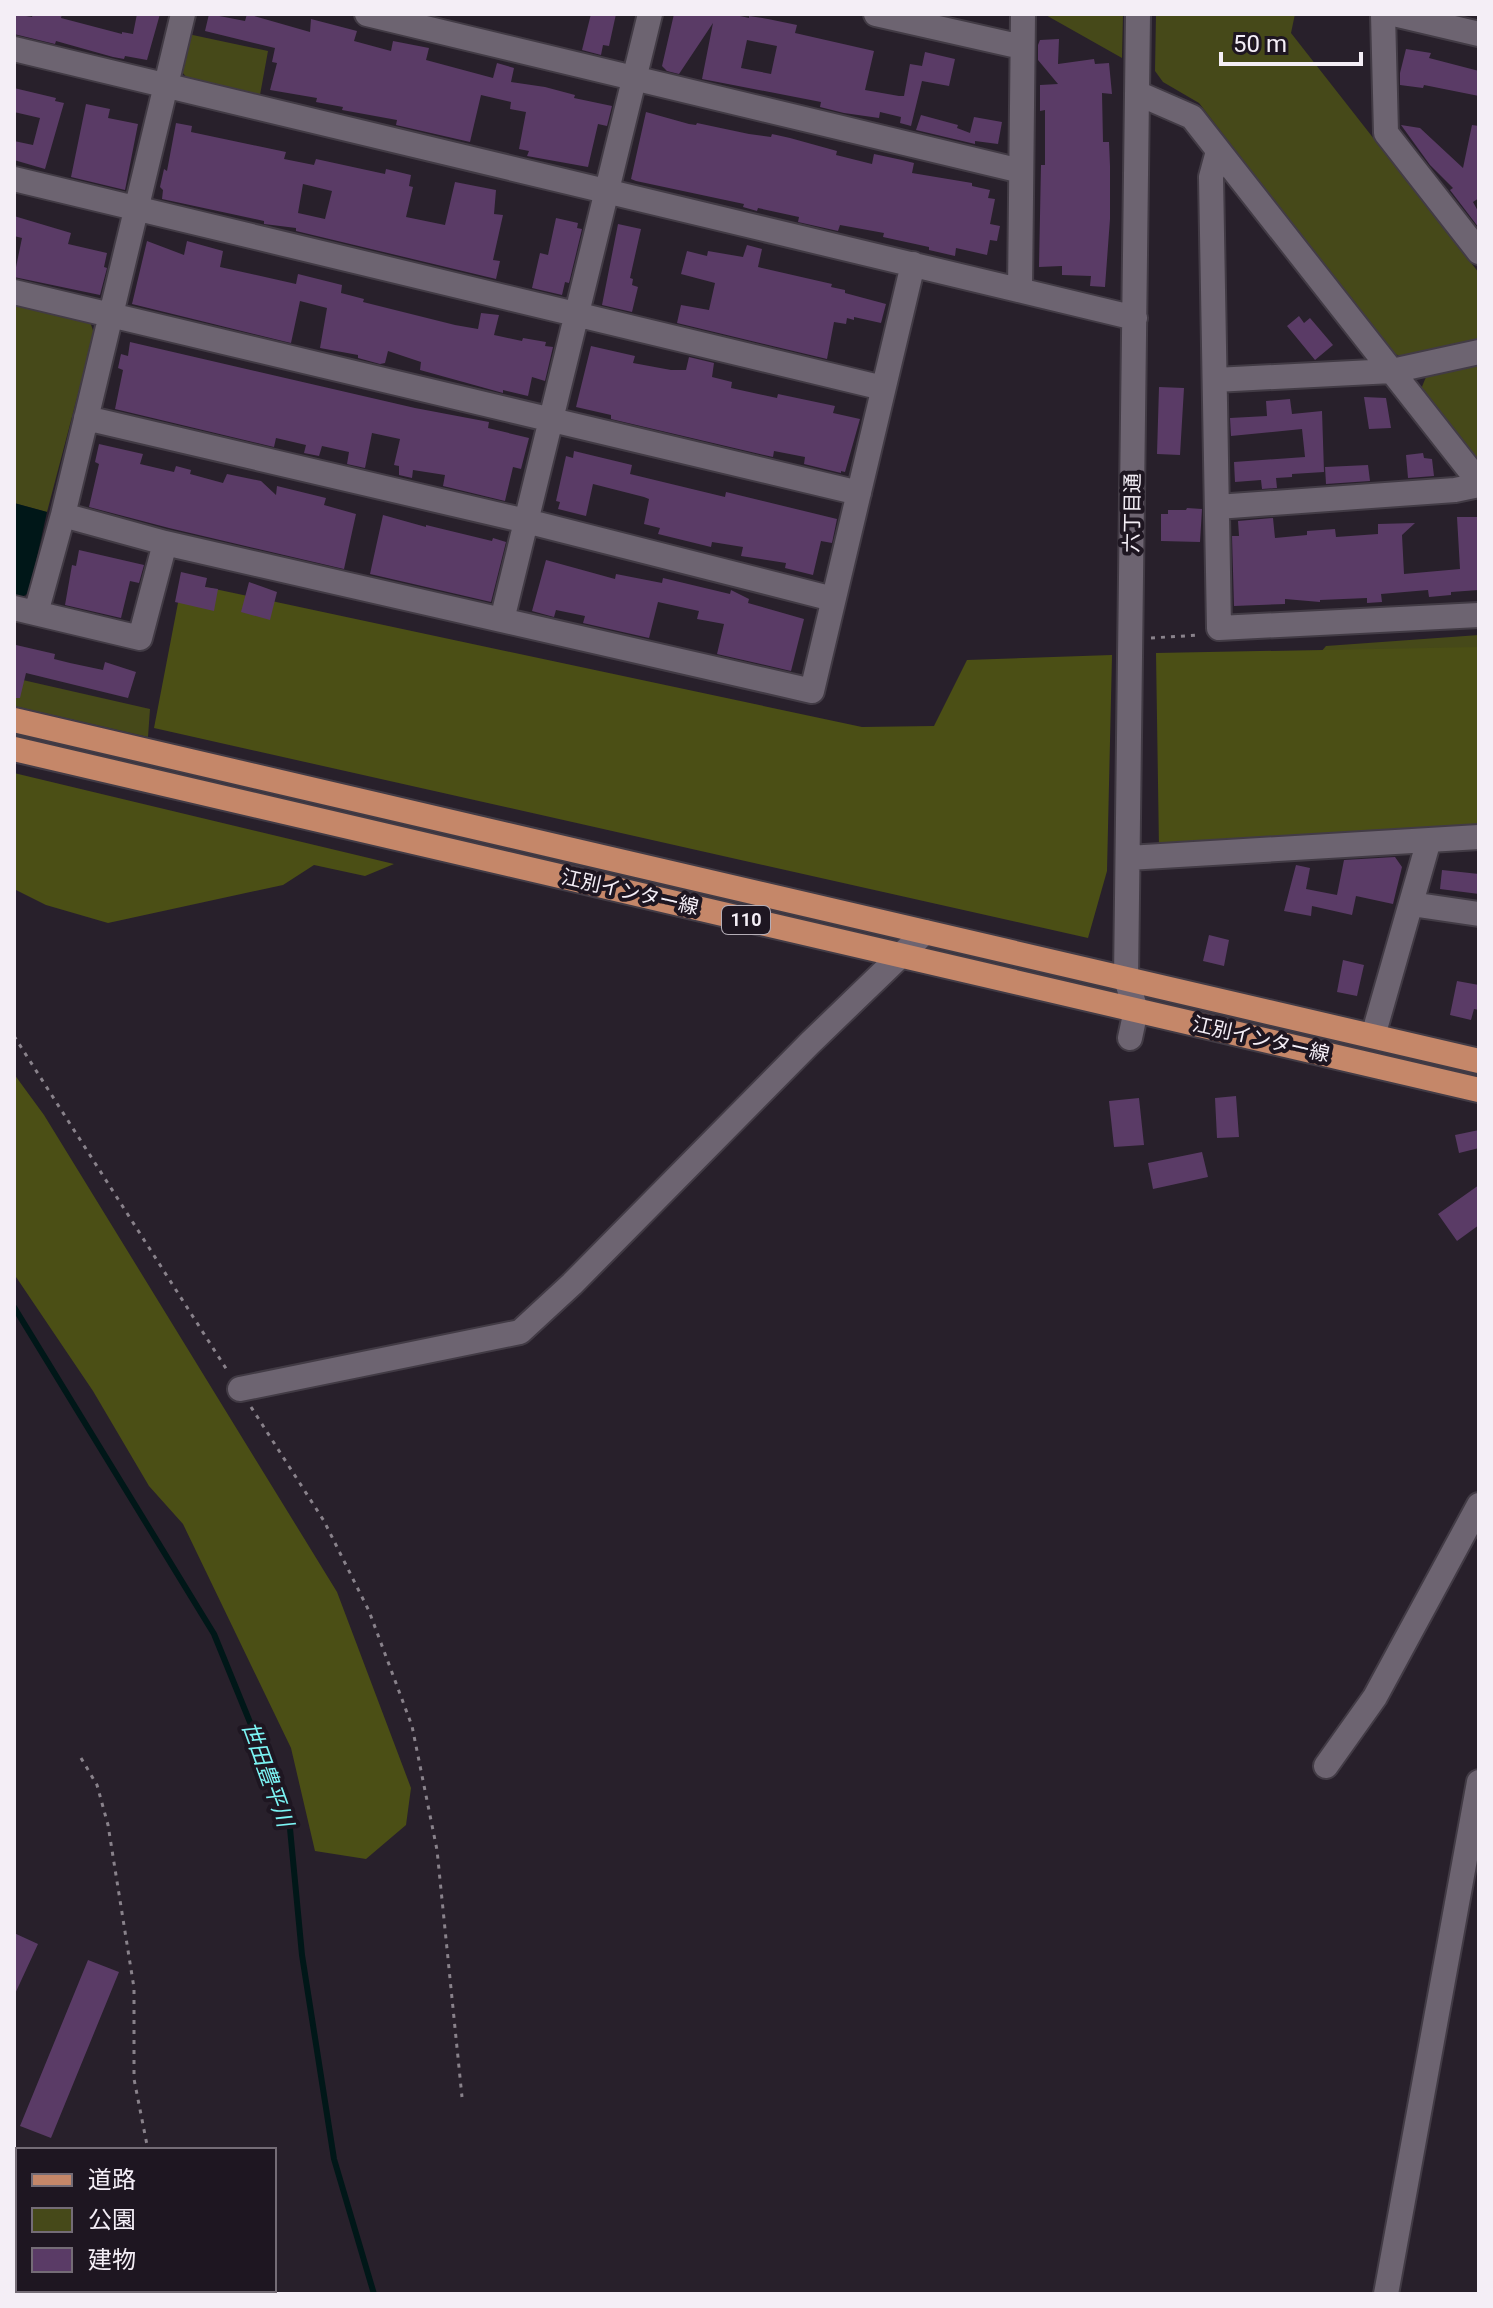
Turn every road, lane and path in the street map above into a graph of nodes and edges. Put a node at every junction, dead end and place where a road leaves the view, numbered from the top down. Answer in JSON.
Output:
{"nodes":[{"id":1,"x":183,"y":14,"type":"edge"},
{"id":2,"x":367,"y":14,"type":"edge"},
{"id":3,"x":650,"y":14,"type":"edge"},
{"id":4,"x":876,"y":14,"type":"edge"},
{"id":5,"x":1023,"y":14,"type":"edge"},
{"id":6,"x":1138,"y":14,"type":"edge"},
{"id":7,"x":1383,"y":14,"type":"edge"},
{"id":8,"x":1394,"y":14,"type":"edge"},
{"id":9,"x":1479,"y":34,"type":"edge"},
{"id":10,"x":1022,"y":47,"type":"junction"},
{"id":11,"x":14,"y":49,"type":"edge"},
{"id":12,"x":634,"y":77,"type":"junction"},
{"id":13,"x":166,"y":86,"type":"junction"},
{"id":14,"x":1137,"y":93,"type":"junction"},
{"id":15,"x":1218,"y":151,"type":"junction"},
{"id":16,"x":1021,"y":171,"type":"junction"},
{"id":17,"x":14,"y":179,"type":"edge"},
{"id":18,"x":607,"y":191,"type":"junction"},
{"id":19,"x":136,"y":209,"type":"junction"},
{"id":20,"x":1478,"y":247,"type":"edge"},
{"id":21,"x":913,"y":264,"type":"junction"},
{"id":22,"x":1020,"y":290,"type":"junction"},
{"id":23,"x":14,"y":292,"type":"edge"},
{"id":24,"x":111,"y":314,"type":"junction"},
{"id":25,"x":577,"y":314,"type":"junction"},
{"id":26,"x":1135,"y":318,"type":"junction"},
{"id":27,"x":1479,"y":352,"type":"edge"},
{"id":28,"x":1392,"y":371,"type":"junction"},
{"id":29,"x":1215,"y":380,"type":"junction"},
{"id":30,"x":883,"y":388,"type":"junction"},
{"id":31,"x":86,"y":418,"type":"junction"},
{"id":32,"x":551,"y":421,"type":"junction"},
{"id":33,"x":1479,"y":484,"type":"edge"},
{"id":34,"x":859,"y":493,"type":"junction"},
{"id":35,"x":1217,"y":507,"type":"junction"},
{"id":36,"x":63,"y":515,"type":"junction"},
{"id":37,"x":526,"y":521,"type":"junction"},
{"id":38,"x":165,"y":543,"type":"junction"},
{"id":39,"x":833,"y":599,"type":"junction"},
{"id":40,"x":25,"y":610,"type":"edge"},
{"id":41,"x":1479,"y":615,"type":"edge"},
{"id":42,"x":502,"y":620,"type":"junction"},
{"id":43,"x":1197,"y":635,"type":"dead end"},
{"id":44,"x":1156,"y":638,"type":"dead end"},
{"id":45,"x":14,"y":720,"type":"edge"},
{"id":46,"x":14,"y":749,"type":"edge"},
{"id":47,"x":1479,"y":837,"type":"edge"},
{"id":48,"x":1429,"y":840,"type":"junction"},
{"id":49,"x":1128,"y":858,"type":"junction"},
{"id":50,"x":1411,"y":904,"type":"junction"},
{"id":51,"x":1479,"y":914,"type":"edge"},
{"id":52,"x":925,"y":932,"type":"junction"},
{"id":53,"x":899,"y":956,"type":"junction"},
{"id":54,"x":1126,"y":979,"type":"junction"},
{"id":55,"x":1136,"y":1010,"type":"junction"},
{"id":56,"x":14,"y":1036,"type":"edge"},
{"id":57,"x":1373,"y":1036,"type":"junction"},
{"id":58,"x":1130,"y":1038,"type":"dead end"},
{"id":59,"x":1479,"y":1061,"type":"edge"},
{"id":60,"x":1479,"y":1090,"type":"edge"},
{"id":61,"x":240,"y":1389,"type":"junction"},
{"id":62,"x":1479,"y":1505,"type":"edge"},
{"id":63,"x":81,"y":1758,"type":"dead end"},
{"id":64,"x":1326,"y":1766,"type":"dead end"},
{"id":65,"x":1479,"y":1782,"type":"edge"},
{"id":66,"x":462,"y":2097,"type":"dead end"},
{"id":67,"x":148,"y":2148,"type":"edge"},
{"id":68,"x":1386,"y":2294,"type":"edge"}],
"edges":[{"from":1,"to":13,"type":"street"},
{"from":2,"to":12,"type":"street"},
{"from":3,"to":12,"type":"street"},
{"from":4,"to":10,"type":"street"},
{"from":5,"to":10,"type":"street"},
{"from":6,"to":14,"type":"street","name":"六丁目通"},
{"from":7,"to":20,"type":"street"},
{"from":8,"to":9,"type":"street"},
{"from":10,"to":16,"type":"street"},
{"from":11,"to":13,"type":"street"},
{"from":12,"to":16,"type":"street"},
{"from":12,"to":18,"type":"street"},
{"from":13,"to":18,"type":"street"},
{"from":13,"to":19,"type":"street"},
{"from":14,"to":15,"type":"street"},
{"from":14,"to":26,"type":"street","name":"六丁目通"},
{"from":15,"to":28,"type":"street"},
{"from":15,"to":29,"type":"street"},
{"from":16,"to":22,"type":"street"},
{"from":17,"to":19,"type":"street"},
{"from":18,"to":21,"type":"street"},
{"from":18,"to":25,"type":"street"},
{"from":19,"to":24,"type":"street"},
{"from":19,"to":25,"type":"street"},
{"from":21,"to":22,"type":"street"},
{"from":21,"to":30,"type":"street"},
{"from":22,"to":26,"type":"street"},
{"from":23,"to":24,"type":"street"},
{"from":24,"to":31,"type":"street"},
{"from":24,"to":32,"type":"street"},
{"from":25,"to":30,"type":"street"},
{"from":25,"to":32,"type":"street"},
{"from":26,"to":49,"type":"street","name":"六丁目通"},
{"from":27,"to":28,"type":"street"},
{"from":28,"to":29,"type":"street"},
{"from":28,"to":33,"type":"street"},
{"from":29,"to":35,"type":"street"},
{"from":30,"to":34,"type":"street"},
{"from":31,"to":36,"type":"street"},
{"from":31,"to":37,"type":"street"},
{"from":32,"to":34,"type":"street"},
{"from":32,"to":37,"type":"street"},
{"from":33,"to":35,"type":"street"},
{"from":34,"to":39,"type":"street"},
{"from":35,"to":41,"type":"street"},
{"from":36,"to":38,"type":"street"},
{"from":36,"to":40,"type":"street"},
{"from":37,"to":39,"type":"street"},
{"from":37,"to":42,"type":"street"},
{"from":38,"to":40,"type":"street"},
{"from":38,"to":42,"type":"street"},
{"from":39,"to":42,"type":"street"},
{"from":43,"to":44,"type":"path"},
{"from":45,"to":52,"type":"main road","name":"江別インター線","number":"110"},
{"from":46,"to":53,"type":"main road","name":"江別インター線","number":"110"},
{"from":47,"to":48,"type":"street"},
{"from":48,"to":49,"type":"street"},
{"from":48,"to":50,"type":"street"},
{"from":49,"to":54,"type":"street","name":"六丁目通"},
{"from":50,"to":51,"type":"street"},
{"from":50,"to":57,"type":"street"},
{"from":52,"to":53,"type":"street"},
{"from":52,"to":54,"type":"main road","name":"江別インター線","number":"110"},
{"from":53,"to":55,"type":"main road","name":"江別インター線","number":"110"},
{"from":53,"to":61,"type":"street"},
{"from":54,"to":55,"type":"street","name":"六丁目通"},
{"from":54,"to":57,"type":"main road","name":"江別インター線","number":"110"},
{"from":55,"to":58,"type":"street"},
{"from":55,"to":60,"type":"main road","name":"江別インター線","number":"110"},
{"from":56,"to":61,"type":"path"},
{"from":57,"to":59,"type":"main road","name":"江別インター線","number":"110"},
{"from":61,"to":66,"type":"path"},
{"from":62,"to":64,"type":"street"},
{"from":63,"to":67,"type":"path"},
{"from":65,"to":68,"type":"street"}]}
